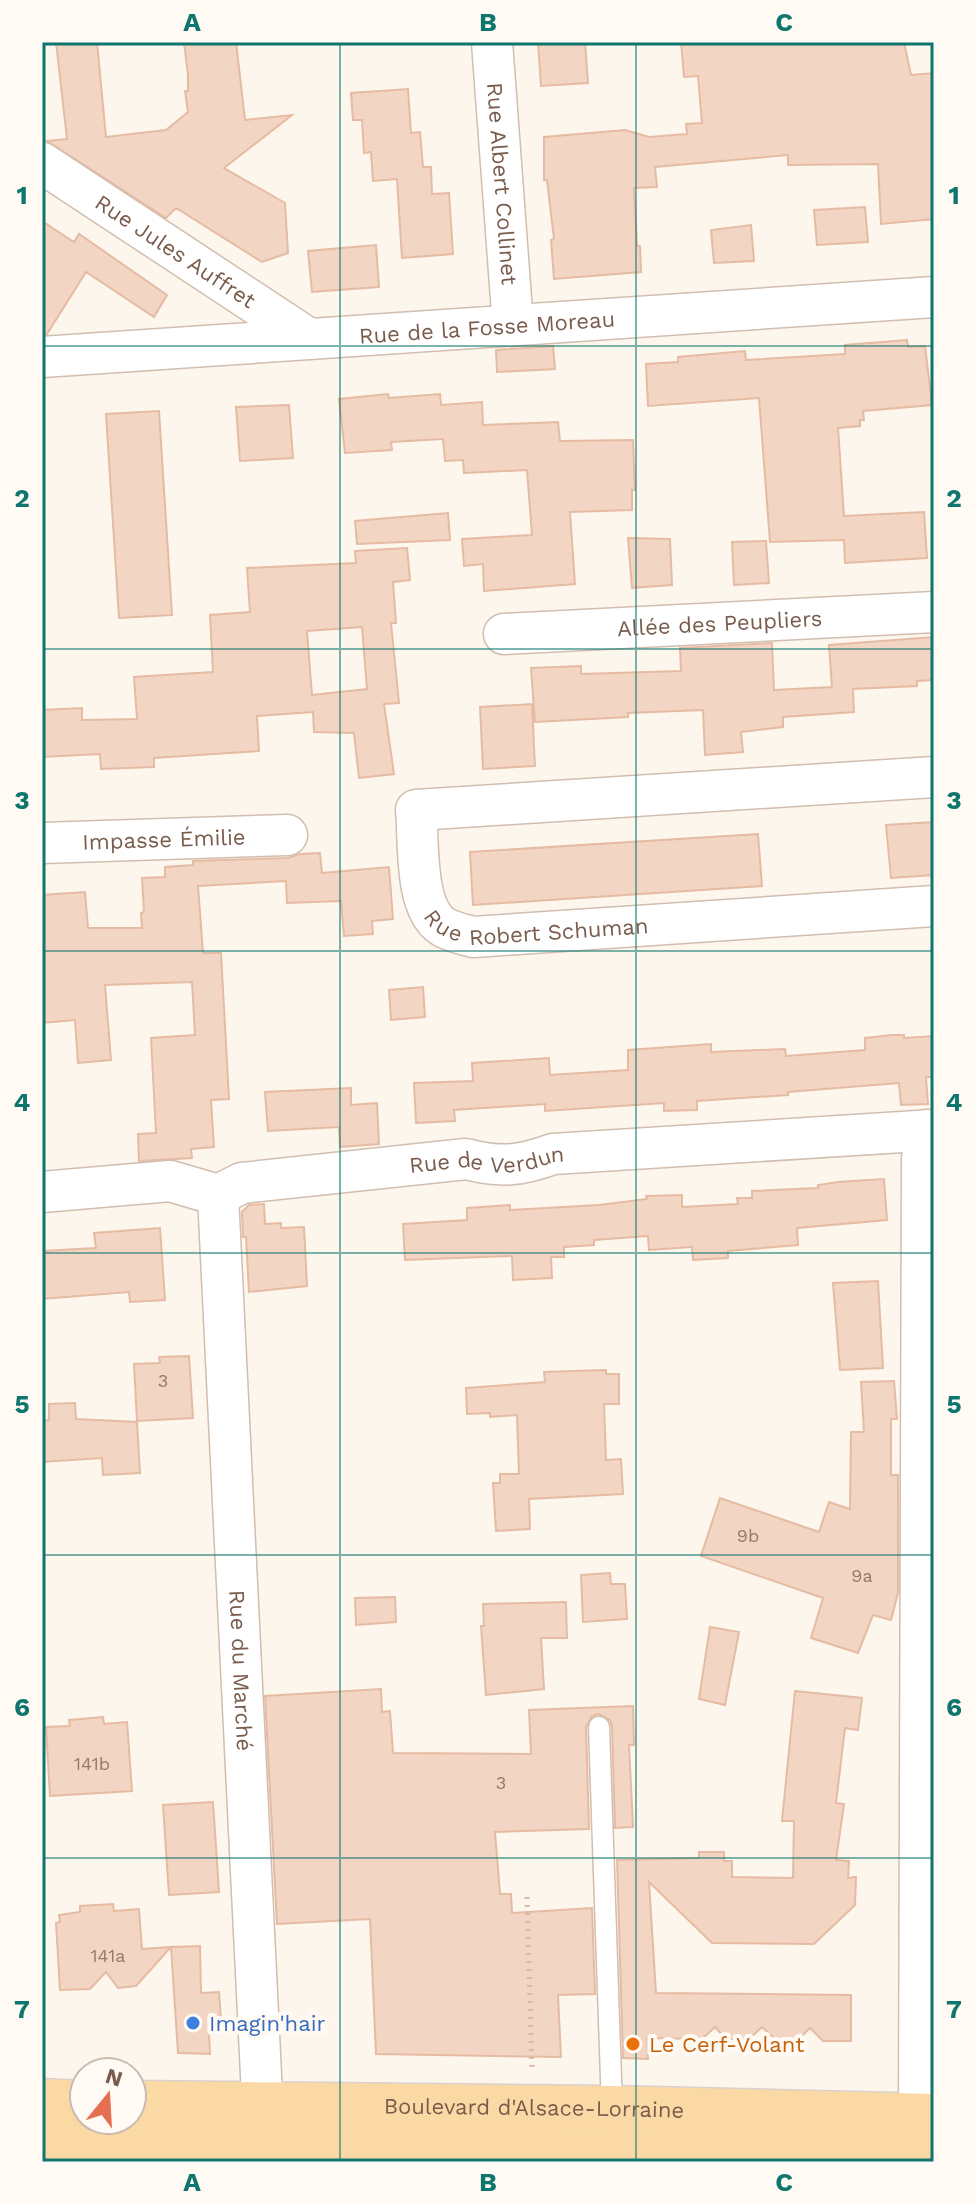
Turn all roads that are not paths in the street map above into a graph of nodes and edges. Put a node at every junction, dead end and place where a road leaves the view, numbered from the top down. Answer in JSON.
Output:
{"nodes":[{"id":1,"x":492,"y":42,"type":"edge"},
{"id":2,"x":42,"y":163,"type":"edge"},
{"id":3,"x":934,"y":297,"type":"edge"},
{"id":4,"x":513,"y":326,"type":"junction"},
{"id":5,"x":309,"y":339,"type":"junction"},
{"id":6,"x":42,"y":357,"type":"edge"},
{"id":7,"x":934,"y":612,"type":"edge"},
{"id":8,"x":504,"y":634,"type":"dead end"},
{"id":9,"x":934,"y":777,"type":"edge"},
{"id":10,"x":287,"y":835,"type":"dead end"},
{"id":11,"x":42,"y":843,"type":"edge"},
{"id":12,"x":934,"y":906,"type":"edge"},
{"id":13,"x":930,"y":1130,"type":"edge"},
{"id":14,"x":42,"y":1192,"type":"edge"},
{"id":15,"x":218,"y":1195,"type":"junction"},
{"id":16,"x":928,"y":1477,"type":"edge"},
{"id":17,"x":599,"y":1727,"type":"dead end"},
{"id":18,"x":148,"y":2103,"type":"edge"},
{"id":19,"x":264,"y":2104,"type":"junction"},
{"id":20,"x":612,"y":2108,"type":"junction"},
{"id":21,"x":927,"y":2116,"type":"edge"},
{"id":22,"x":66,"y":2126,"type":"edge"},
{"id":23,"x":265,"y":2147,"type":"junction"},
{"id":24,"x":934,"y":2157,"type":"edge"}],
"edges":[{"from":1,"to":4,"type":"street","name":"Rue Albert Collinet"},
{"from":2,"to":5,"type":"street","name":"Rue Jules Auffret"},
{"from":3,"to":4,"type":"street","name":"Rue de la Fosse Moreau"},
{"from":4,"to":5,"type":"street","name":"Rue de la Fosse Moreau"},
{"from":5,"to":6,"type":"street","name":"Rue de la Fosse Moreau"},
{"from":7,"to":8,"type":"street","name":"Allée des Peupliers"},
{"from":9,"to":12,"type":"street","name":"Rue Robert Schuman"},
{"from":10,"to":11,"type":"street","name":"Impasse Émilie"},
{"from":13,"to":15,"type":"street","name":"Rue de Verdun"},
{"from":13,"to":16,"type":"street"},
{"from":14,"to":15,"type":"street"},
{"from":15,"to":19,"type":"street","name":"Rue du Marché"},
{"from":16,"to":21,"type":"street"},
{"from":17,"to":20,"type":"lane"},
{"from":18,"to":19,"type":"main road","name":"Boulevard d'Alsace-Lorraine"},
{"from":19,"to":20,"type":"main road","name":"Boulevard d'Alsace-Lorraine"},
{"from":19,"to":23,"type":"street","name":"Rue du Marché"},
{"from":20,"to":21,"type":"main road","name":"Boulevard d'Alsace-Lorraine"},
{"from":22,"to":23,"type":"main road","name":"Boulevard d'Alsace-Lorraine"},
{"from":23,"to":24,"type":"main road","name":"Boulevard d'Alsace-Lorraine"}]}
